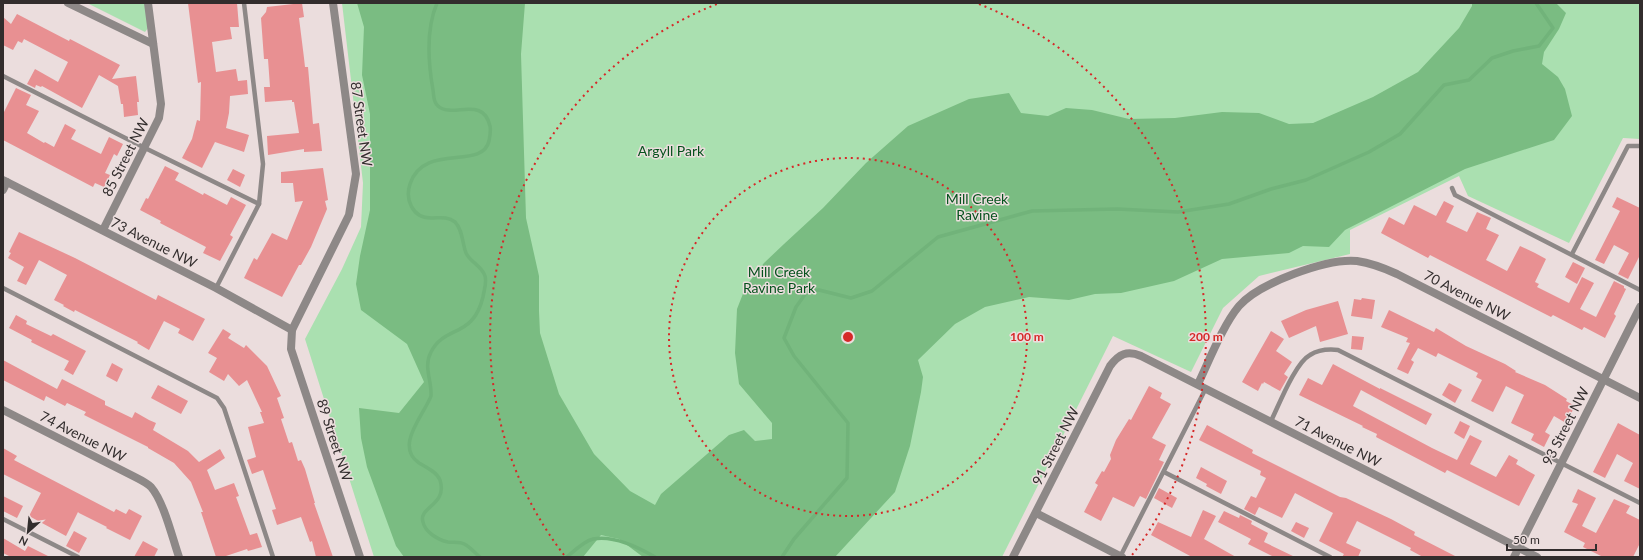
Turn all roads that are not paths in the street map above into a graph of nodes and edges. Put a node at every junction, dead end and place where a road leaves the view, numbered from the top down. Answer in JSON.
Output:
{"nodes":[{"id":1,"x":68,"y":3,"type":"edge"},
{"id":2,"x":148,"y":3,"type":"edge"},
{"id":3,"x":244,"y":3,"type":"edge"},
{"id":4,"x":333,"y":3,"type":"edge"},
{"id":5,"x":153,"y":44,"type":"junction"},
{"id":6,"x":3,"y":76,"type":"edge"},
{"id":7,"x":1640,"y":146,"type":"edge"},
{"id":8,"x":145,"y":148,"type":"junction"},
{"id":9,"x":4,"y":184,"type":"edge"},
{"id":10,"x":1452,"y":188,"type":"dead end"},
{"id":11,"x":259,"y":204,"type":"junction"},
{"id":12,"x":103,"y":230,"type":"junction"},
{"id":13,"x":1572,"y":254,"type":"junction"},
{"id":14,"x":3,"y":288,"type":"edge"},
{"id":15,"x":216,"y":288,"type":"junction"},
{"id":16,"x":1640,"y":290,"type":"edge"},
{"id":17,"x":1640,"y":307,"type":"edge"},
{"id":18,"x":292,"y":330,"type":"junction"},
{"id":19,"x":1126,"y":353,"type":"joint"},
{"id":20,"x":1604,"y":379,"type":"junction"},
{"id":21,"x":1198,"y":384,"type":"junction"},
{"id":22,"x":1206,"y":388,"type":"junction"},
{"id":23,"x":1640,"y":398,"type":"edge"},
{"id":24,"x":3,"y":410,"type":"edge"},
{"id":25,"x":1271,"y":421,"type":"junction"},
{"id":26,"x":1562,"y":463,"type":"junction"},
{"id":27,"x":1164,"y":472,"type":"junction"},
{"id":28,"x":1640,"y":503,"type":"edge"},
{"id":29,"x":1036,"y":512,"type":"junction"},
{"id":30,"x":3,"y":519,"type":"edge"},
{"id":31,"x":1519,"y":548,"type":"junction"},
{"id":32,"x":78,"y":557,"type":"edge"},
{"id":33,"x":179,"y":557,"type":"edge"},
{"id":34,"x":273,"y":557,"type":"edge"},
{"id":35,"x":360,"y":557,"type":"edge"},
{"id":36,"x":1013,"y":557,"type":"edge"},
{"id":37,"x":1121,"y":557,"type":"edge"},
{"id":38,"x":1330,"y":557,"type":"edge"},
{"id":39,"x":1514,"y":557,"type":"edge"},
{"id":40,"x":1537,"y":557,"type":"edge"}],
"edges":[{"from":1,"to":5,"type":"street"},
{"from":2,"to":5,"type":"street","name":"85 Street NW"},
{"from":3,"to":11,"type":"lane"},
{"from":4,"to":18,"type":"street","name":"87 Street NW"},
{"from":5,"to":8,"type":"street","name":"85 Street NW"},
{"from":6,"to":8,"type":"lane"},
{"from":7,"to":13,"type":"lane"},
{"from":8,"to":11,"type":"lane"},
{"from":8,"to":12,"type":"street","name":"85 Street NW"},
{"from":9,"to":12,"type":"street","name":"73 Avenue NW"},
{"from":10,"to":13,"type":"lane"},
{"from":11,"to":15,"type":"lane"},
{"from":12,"to":15,"type":"street","name":"73 Avenue NW"},
{"from":13,"to":16,"type":"lane"},
{"from":14,"to":34,"type":"lane"},
{"from":15,"to":18,"type":"street","name":"73 Avenue NW"},
{"from":17,"to":20,"type":"street","name":"93 Street NW"},
{"from":18,"to":35,"type":"street","name":"89 Street NW"},
{"from":19,"to":21,"type":"street","name":"71 Avenue NW"},
{"from":19,"to":29,"type":"street","name":"91 Street NW"},
{"from":20,"to":21,"type":"street","name":"70 Avenue NW"},
{"from":20,"to":23,"type":"street","name":"70 Avenue NW"},
{"from":20,"to":26,"type":"street","name":"93 Street NW"},
{"from":21,"to":22,"type":"street","name":"71 Avenue NW"},
{"from":22,"to":25,"type":"street","name":"71 Avenue NW"},
{"from":22,"to":27,"type":"lane"},
{"from":24,"to":33,"type":"street","name":"74 Avenue NW"},
{"from":25,"to":26,"type":"lane"},
{"from":25,"to":31,"type":"street","name":"71 Avenue NW"},
{"from":26,"to":28,"type":"lane"},
{"from":26,"to":31,"type":"street","name":"93 Street NW"},
{"from":27,"to":37,"type":"lane"},
{"from":27,"to":38,"type":"lane"},
{"from":29,"to":36,"type":"street","name":"91 Street NW"},
{"from":29,"to":37,"type":"street"},
{"from":30,"to":32,"type":"lane"},
{"from":31,"to":39,"type":"street","name":"93 Street NW"},
{"from":31,"to":40,"type":"street","name":"71 Avenue NW"}]}
